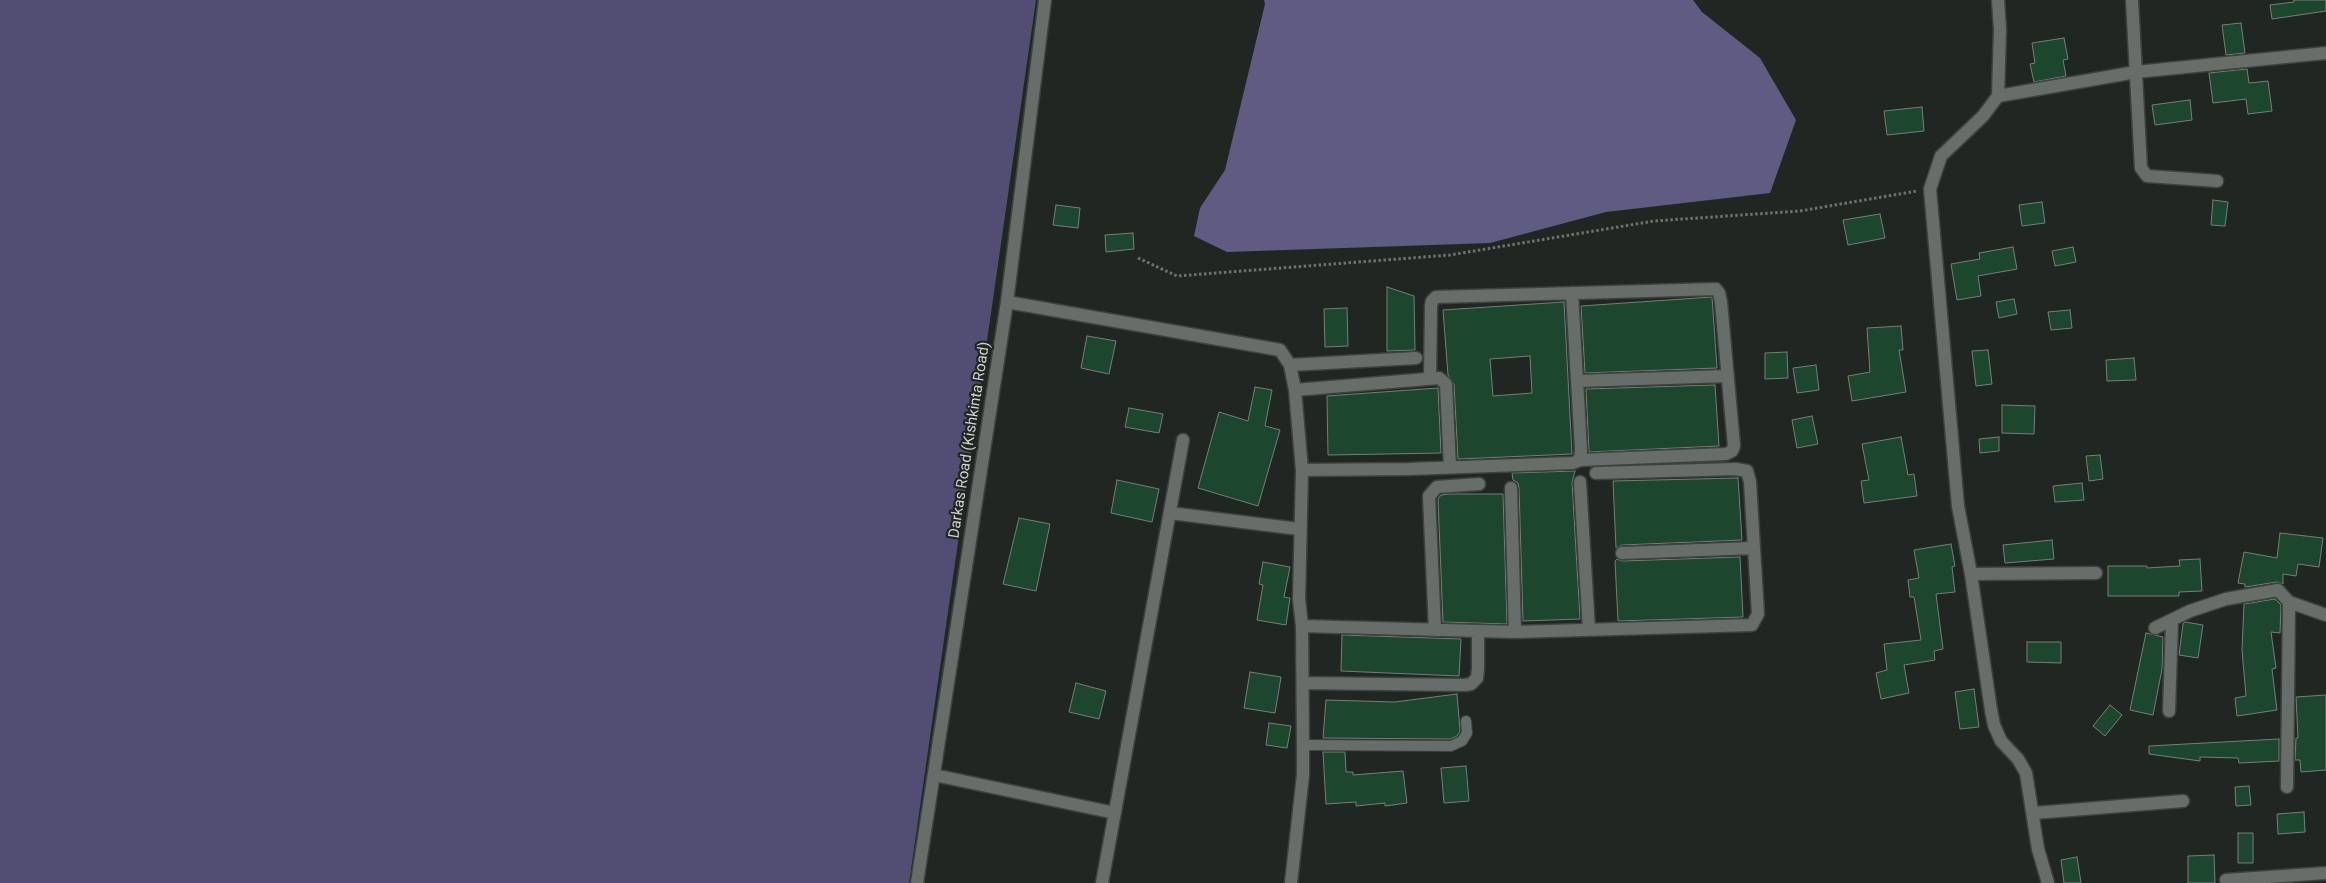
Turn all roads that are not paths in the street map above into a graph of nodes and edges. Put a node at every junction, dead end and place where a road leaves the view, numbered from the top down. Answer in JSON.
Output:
{"nodes":[{"id":1,"x":1045,"y":0,"type":"edge"},
{"id":2,"x":1998,"y":0,"type":"edge"},
{"id":3,"x":2132,"y":0,"type":"edge"},
{"id":4,"x":2326,"y":53,"type":"edge"},
{"id":5,"x":2136,"y":72,"type":"junction"},
{"id":6,"x":1998,"y":96,"type":"junction"},
{"id":7,"x":2217,"y":181,"type":"dead end"},
{"id":8,"x":1572,"y":292,"type":"junction"},
{"id":9,"x":1007,"y":302,"type":"junction"},
{"id":10,"x":1416,"y":358,"type":"dead end"},
{"id":11,"x":1290,"y":365,"type":"junction"},
{"id":12,"x":1728,"y":376,"type":"junction"},
{"id":13,"x":1430,"y":378,"type":"junction"},
{"id":14,"x":1578,"y":381,"type":"junction"},
{"id":15,"x":1295,"y":390,"type":"junction"},
{"id":16,"x":1184,"y":440,"type":"dead end"},
{"id":17,"x":1580,"y":460,"type":"junction"},
{"id":18,"x":1450,"y":467,"type":"junction"},
{"id":19,"x":1302,"y":470,"type":"junction"},
{"id":20,"x":1596,"y":473,"type":"dead end"},
{"id":21,"x":1580,"y":482,"type":"dead end"},
{"id":22,"x":1479,"y":484,"type":"dead end"},
{"id":23,"x":1511,"y":488,"type":"dead end"},
{"id":24,"x":1170,"y":513,"type":"junction"},
{"id":25,"x":1299,"y":529,"type":"junction"},
{"id":26,"x":1754,"y":548,"type":"junction"},
{"id":27,"x":1622,"y":553,"type":"dead end"},
{"id":28,"x":2096,"y":573,"type":"dead end"},
{"id":29,"x":1971,"y":574,"type":"junction"},
{"id":30,"x":2289,"y":602,"type":"junction"},
{"id":31,"x":2326,"y":615,"type":"edge"},
{"id":32,"x":2172,"y":620,"type":"junction"},
{"id":33,"x":1302,"y":626,"type":"junction"},
{"id":34,"x":2154,"y":628,"type":"dead end"},
{"id":35,"x":1435,"y":630,"type":"junction"},
{"id":36,"x":1589,"y":630,"type":"junction"},
{"id":37,"x":1478,"y":631,"type":"junction"},
{"id":38,"x":1515,"y":632,"type":"junction"},
{"id":39,"x":1303,"y":684,"type":"junction"},
{"id":40,"x":2169,"y":711,"type":"dead end"},
{"id":41,"x":1466,"y":721,"type":"dead end"},
{"id":42,"x":1303,"y":745,"type":"junction"},
{"id":43,"x":934,"y":775,"type":"junction"},
{"id":44,"x":2287,"y":786,"type":"dead end"},
{"id":45,"x":2183,"y":801,"type":"dead end"},
{"id":46,"x":1115,"y":812,"type":"junction"},
{"id":47,"x":2034,"y":813,"type":"junction"},
{"id":48,"x":2326,"y":873,"type":"edge"},
{"id":49,"x":918,"y":883,"type":"edge"},
{"id":50,"x":1102,"y":883,"type":"edge"},
{"id":51,"x":1291,"y":883,"type":"edge"},
{"id":52,"x":2048,"y":883,"type":"edge"},
{"id":53,"x":2226,"y":883,"type":"edge"}],
"edges":[{"from":1,"to":9,"type":"street","name":"Darkas Road (Kishkinta Road)"},
{"from":2,"to":6,"type":"street"},
{"from":3,"to":5,"type":"street"},
{"from":4,"to":5,"type":"street"},
{"from":5,"to":6,"type":"street"},
{"from":5,"to":7,"type":"street"},
{"from":6,"to":29,"type":"street"},
{"from":8,"to":12,"type":"street"},
{"from":8,"to":13,"type":"street"},
{"from":8,"to":14,"type":"street"},
{"from":9,"to":11,"type":"street"},
{"from":9,"to":43,"type":"street","name":"Darkas Road (Kishkinta Road)"},
{"from":10,"to":11,"type":"street"},
{"from":11,"to":15,"type":"street"},
{"from":12,"to":14,"type":"street"},
{"from":12,"to":17,"type":"street"},
{"from":13,"to":15,"type":"street"},
{"from":13,"to":18,"type":"street"},
{"from":14,"to":17,"type":"street"},
{"from":15,"to":19,"type":"street"},
{"from":16,"to":24,"type":"street"},
{"from":17,"to":18,"type":"street"},
{"from":18,"to":19,"type":"street"},
{"from":19,"to":25,"type":"street"},
{"from":20,"to":26,"type":"street"},
{"from":21,"to":36,"type":"street"},
{"from":22,"to":35,"type":"street"},
{"from":23,"to":38,"type":"street"},
{"from":24,"to":25,"type":"street"},
{"from":24,"to":46,"type":"street"},
{"from":25,"to":33,"type":"street"},
{"from":26,"to":27,"type":"street"},
{"from":26,"to":36,"type":"street"},
{"from":28,"to":29,"type":"street"},
{"from":29,"to":47,"type":"street"},
{"from":30,"to":31,"type":"street"},
{"from":30,"to":32,"type":"street"},
{"from":30,"to":44,"type":"street"},
{"from":32,"to":34,"type":"street"},
{"from":32,"to":40,"type":"street"},
{"from":33,"to":35,"type":"street"},
{"from":33,"to":39,"type":"street"},
{"from":35,"to":37,"type":"street"},
{"from":36,"to":38,"type":"street"},
{"from":37,"to":38,"type":"street"},
{"from":37,"to":39,"type":"street"},
{"from":39,"to":42,"type":"street"},
{"from":41,"to":42,"type":"lane"},
{"from":42,"to":51,"type":"street"},
{"from":43,"to":46,"type":"street"},
{"from":43,"to":49,"type":"street","name":"Darkas Road (Kishkinta Road)"},
{"from":45,"to":47,"type":"street"},
{"from":46,"to":50,"type":"street"},
{"from":47,"to":52,"type":"street"},
{"from":48,"to":53,"type":"street"}]}
